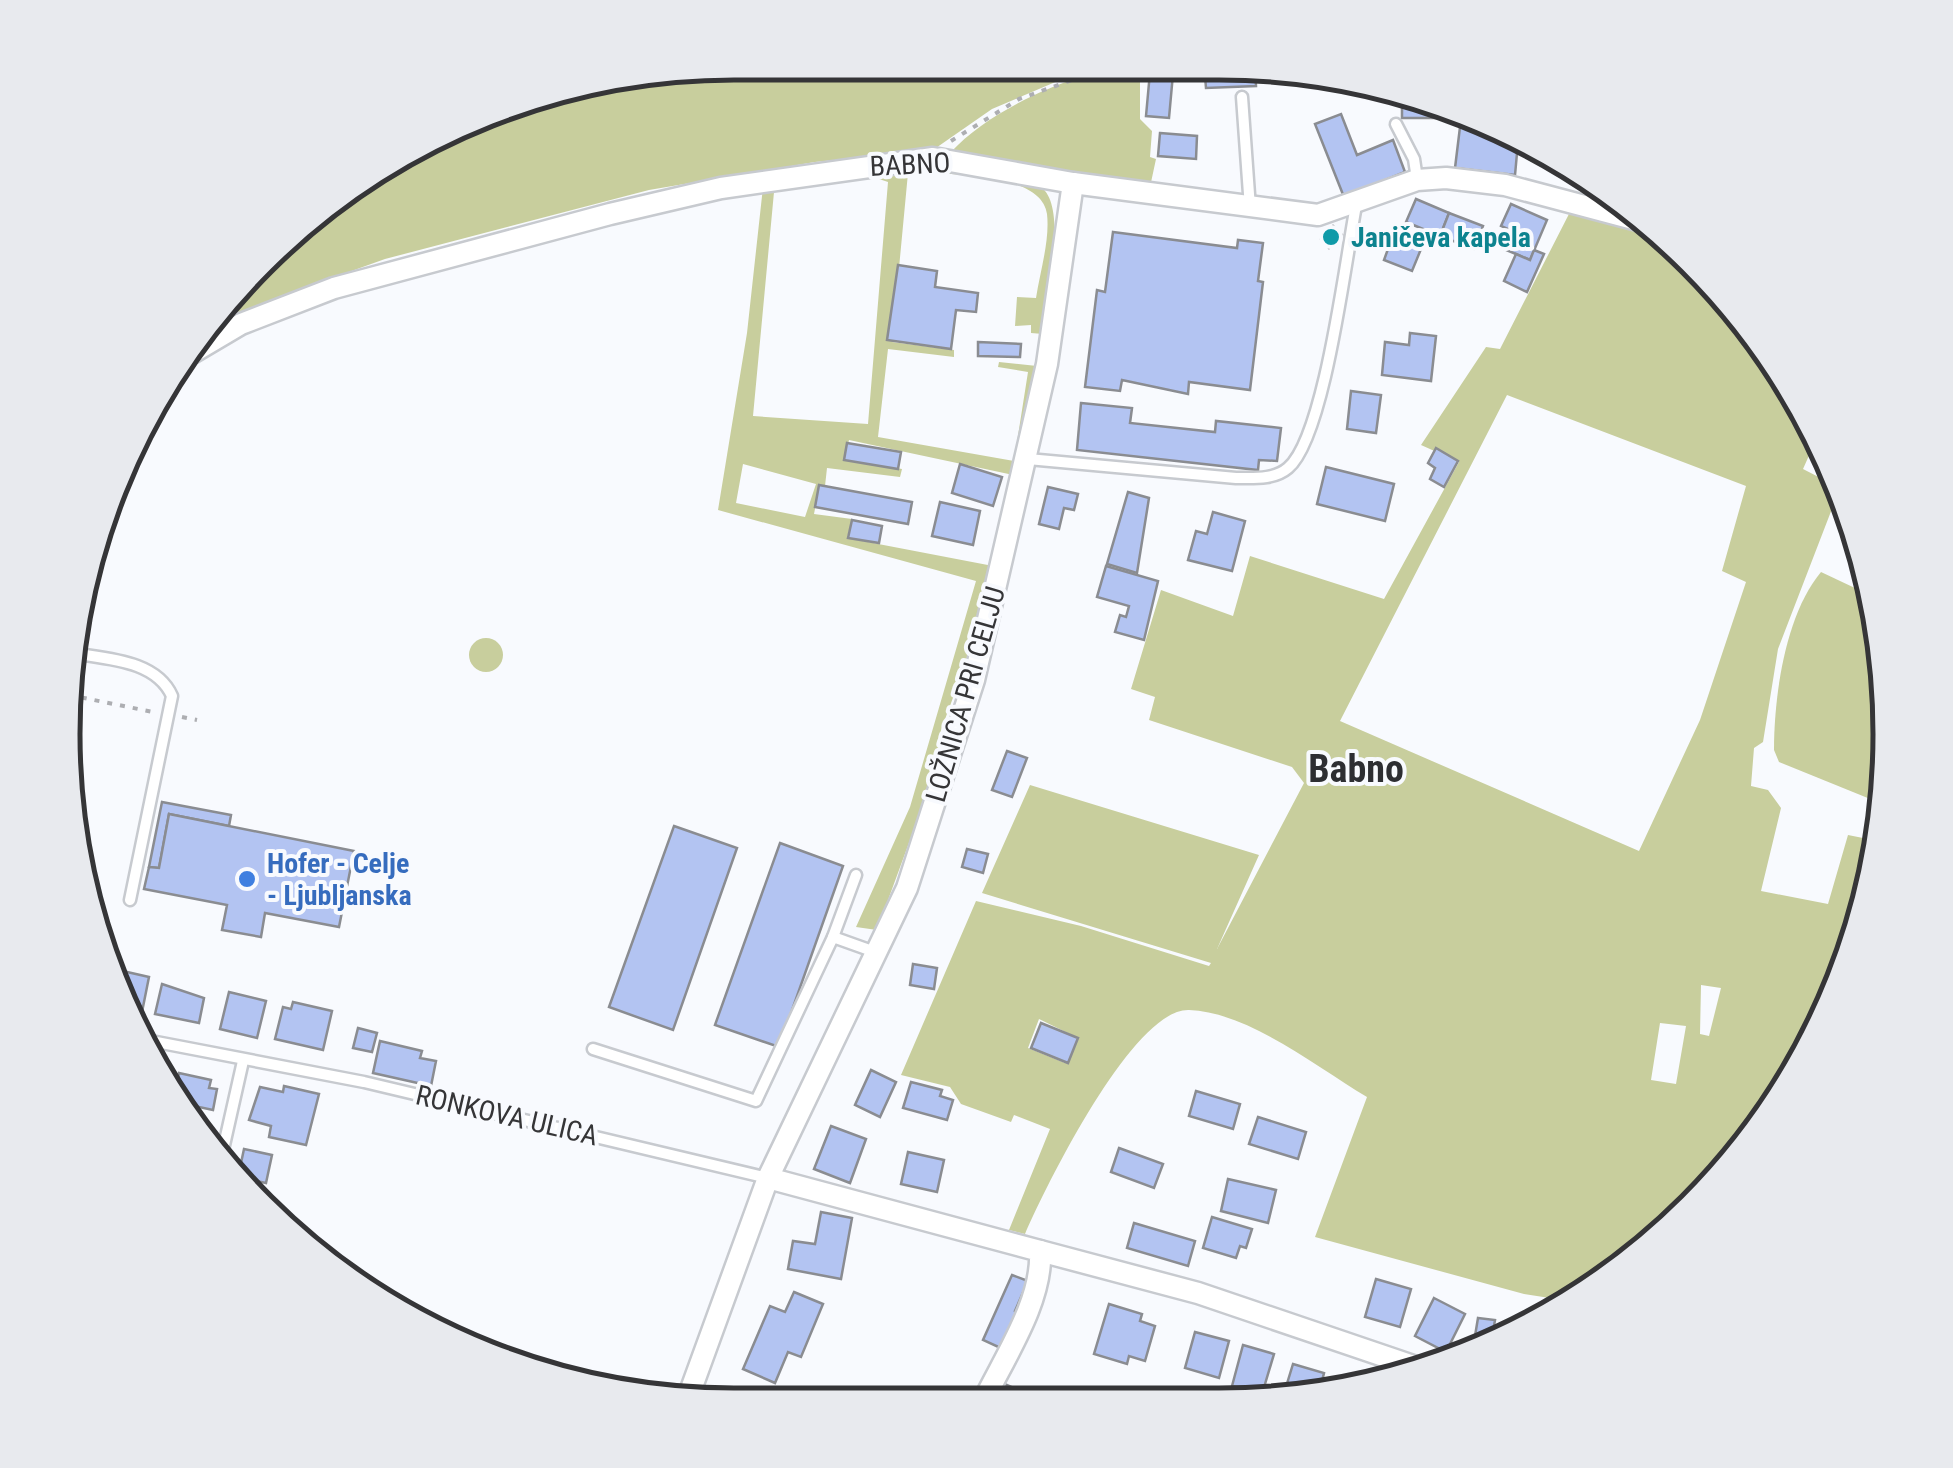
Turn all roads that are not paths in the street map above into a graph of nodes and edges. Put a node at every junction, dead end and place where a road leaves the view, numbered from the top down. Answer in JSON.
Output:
{"nodes":[{"id":1,"x":1242,"y":97,"type":"dead end"},
{"id":2,"x":1396,"y":124,"type":"road end"},
{"id":3,"x":1417,"y":180,"type":"junction"},
{"id":4,"x":1073,"y":183,"type":"junction"},
{"id":5,"x":1357,"y":200,"type":"junction"},
{"id":6,"x":1250,"y":209,"type":"junction"},
{"id":7,"x":1617,"y":215,"type":"edge"},
{"id":8,"x":211,"y":342,"type":"edge"},
{"id":9,"x":1028,"y":459,"type":"junction"},
{"id":10,"x":85,"y":655,"type":"edge"},
{"id":11,"x":856,"y":875,"type":"dead end"},
{"id":12,"x":130,"y":900,"type":"dead end"},
{"id":13,"x":833,"y":937,"type":"junction"},
{"id":14,"x":876,"y":953,"type":"junction"},
{"id":15,"x":158,"y":1043,"type":"edge"},
{"id":16,"x":593,"y":1049,"type":"dead end"},
{"id":17,"x":243,"y":1061,"type":"junction"},
{"id":18,"x":224,"y":1143,"type":"edge"},
{"id":19,"x":768,"y":1178,"type":"junction"},
{"id":20,"x":1040,"y":1252,"type":"junction"},
{"id":21,"x":1401,"y":1362,"type":"edge"},
{"id":22,"x":692,"y":1387,"type":"edge"},
{"id":23,"x":989,"y":1388,"type":"edge"}],
"edges":[{"from":1,"to":6,"type":"lane"},
{"from":2,"to":3,"type":"lane"},
{"from":3,"to":5,"type":"street","name":"BABNO"},
{"from":3,"to":7,"type":"street","name":"BABNO"},
{"from":4,"to":6,"type":"street","name":"BABNO"},
{"from":4,"to":8,"type":"street","name":"BABNO"},
{"from":4,"to":9,"type":"street","name":"LOŽNICA PRI CELJU"},
{"from":5,"to":6,"type":"street","name":"BABNO"},
{"from":5,"to":9,"type":"lane"},
{"from":9,"to":14,"type":"street","name":"LOŽNICA PRI CELJU"},
{"from":10,"to":12,"type":"lane"},
{"from":11,"to":13,"type":"lane"},
{"from":13,"to":14,"type":"lane"},
{"from":13,"to":16,"type":"lane"},
{"from":14,"to":19,"type":"street","name":"LOŽNICA PRI CELJU"},
{"from":15,"to":17,"type":"lane","name":"RONKOVA ULICA"},
{"from":17,"to":18,"type":"lane"},
{"from":17,"to":19,"type":"lane","name":"RONKOVA ULICA"},
{"from":19,"to":20,"type":"street"},
{"from":19,"to":22,"type":"street","name":"LOŽNICA PRI CELJU"},
{"from":20,"to":21,"type":"street"},
{"from":20,"to":23,"type":"street"}]}
